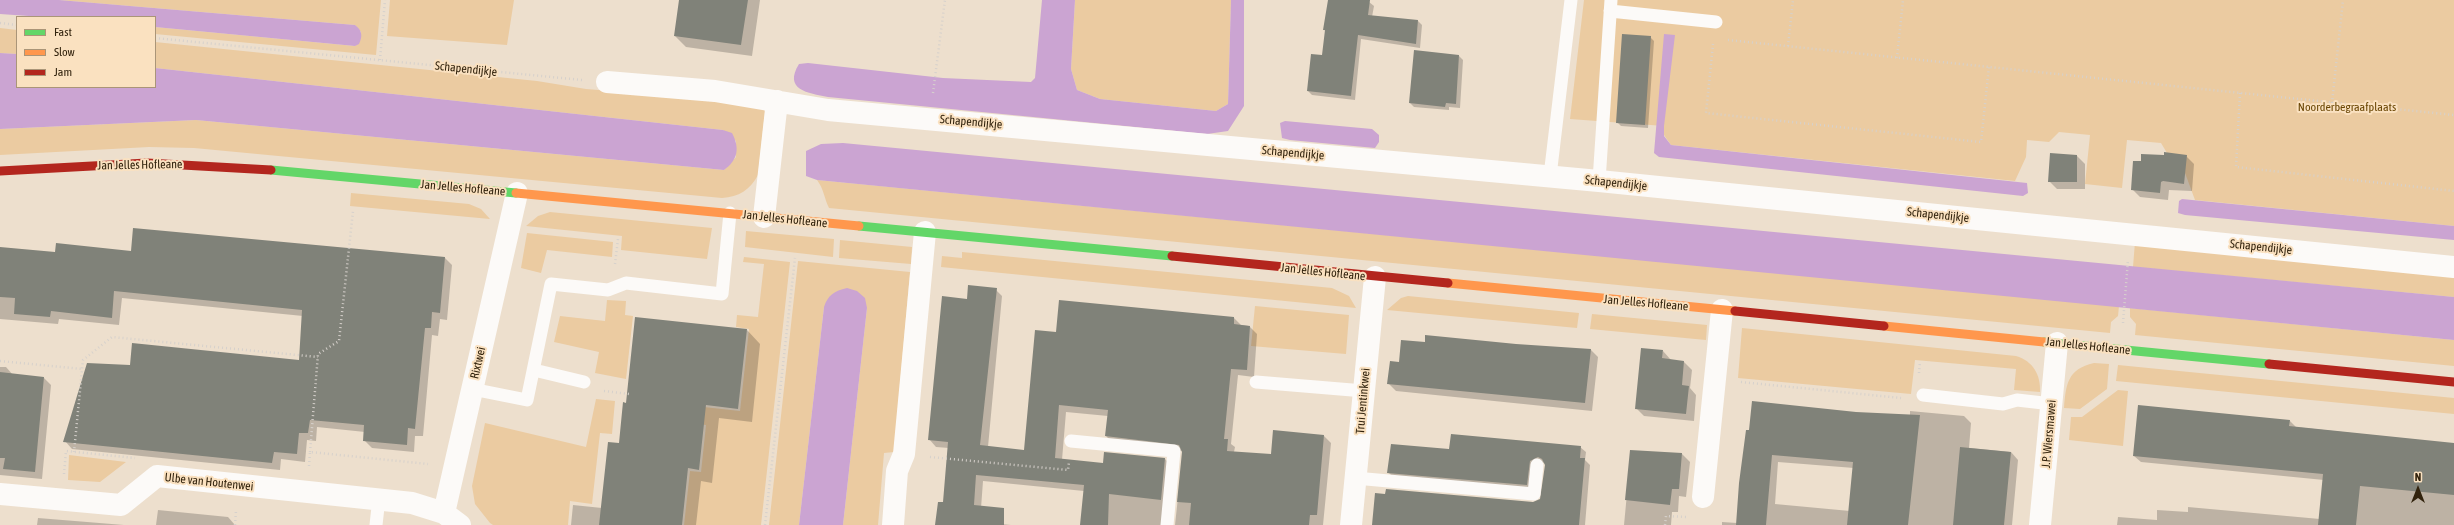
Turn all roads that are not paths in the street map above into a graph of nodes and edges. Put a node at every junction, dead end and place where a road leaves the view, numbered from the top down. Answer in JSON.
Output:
{"nodes":[{"id":1,"x":1570,"y":0,"type":"edge"},
{"id":2,"x":1611,"y":6,"type":"edge"},
{"id":3,"x":1716,"y":22,"type":"road end"},
{"id":4,"x":608,"y":82,"type":"road end"},
{"id":5,"x":777,"y":101,"type":"junction"},
{"id":6,"x":0,"y":171,"type":"edge"},
{"id":7,"x":1550,"y":176,"type":"junction"},
{"id":8,"x":1599,"y":181,"type":"junction"},
{"id":9,"x":517,"y":193,"type":"junction"},
{"id":10,"x":730,"y":213,"type":"junction"},
{"id":11,"x":764,"y":217,"type":"junction"},
{"id":12,"x":925,"y":232,"type":"junction"},
{"id":13,"x":2454,"y":267,"type":"edge"},
{"id":14,"x":1375,"y":277,"type":"junction"},
{"id":15,"x":1722,"y":310,"type":"junction"},
{"id":16,"x":2057,"y":343,"type":"junction"},
{"id":17,"x":534,"y":370,"type":"junction"},
{"id":18,"x":584,"y":382,"type":"dead end"},
{"id":19,"x":1256,"y":382,"type":"dead end"},
{"id":20,"x":2454,"y":382,"type":"edge"},
{"id":21,"x":472,"y":388,"type":"junction"},
{"id":22,"x":1364,"y":392,"type":"junction"},
{"id":23,"x":1923,"y":395,"type":"road end"},
{"id":24,"x":2052,"y":404,"type":"junction"},
{"id":25,"x":1071,"y":441,"type":"road end"},
{"id":26,"x":1537,"y":465,"type":"dead end"},
{"id":27,"x":1355,"y":478,"type":"junction"},
{"id":28,"x":0,"y":494,"type":"edge"},
{"id":29,"x":1703,"y":497,"type":"dead end"},
{"id":30,"x":379,"y":498,"type":"junction"},
{"id":31,"x":452,"y":519,"type":"edge"},
{"id":32,"x":376,"y":525,"type":"edge"},
{"id":33,"x":893,"y":525,"type":"edge"},
{"id":34,"x":1167,"y":525,"type":"edge"},
{"id":35,"x":1351,"y":525,"type":"edge"},
{"id":36,"x":2040,"y":525,"type":"edge"}],
"edges":[{"from":1,"to":7,"type":"lane"},
{"from":2,"to":3,"type":"lane"},
{"from":2,"to":8,"type":"lane"},
{"from":4,"to":5,"type":"street","name":"Schapendijkje"},
{"from":5,"to":7,"type":"street","name":"Schapendijkje"},
{"from":5,"to":11,"type":"street"},
{"from":6,"to":9,"type":"street","name":"Jan Jelles Hofleane"},
{"from":7,"to":8,"type":"street","name":"Schapendijkje"},
{"from":8,"to":13,"type":"street","name":"Schapendijkje"},
{"from":9,"to":10,"type":"street","name":"Jan Jelles Hofleane"},
{"from":9,"to":21,"type":"street","name":"Rixtwei"},
{"from":10,"to":11,"type":"street","name":"Jan Jelles Hofleane"},
{"from":10,"to":17,"type":"lane"},
{"from":11,"to":12,"type":"street","name":"Jan Jelles Hofleane"},
{"from":12,"to":14,"type":"street","name":"Jan Jelles Hofleane"},
{"from":12,"to":33,"type":"street"},
{"from":14,"to":15,"type":"street","name":"Jan Jelles Hofleane"},
{"from":14,"to":22,"type":"street","name":"Trui Jentinkwei"},
{"from":15,"to":16,"type":"street","name":"Jan Jelles Hofleane"},
{"from":15,"to":29,"type":"street"},
{"from":16,"to":20,"type":"street","name":"Jan Jelles Hofleane"},
{"from":16,"to":24,"type":"street","name":"J.P. Wiersmawei"},
{"from":17,"to":18,"type":"lane"},
{"from":17,"to":21,"type":"lane"},
{"from":19,"to":22,"type":"lane"},
{"from":21,"to":31,"type":"street","name":"Rixtwei"},
{"from":22,"to":27,"type":"street","name":"Trui Jentinkwei"},
{"from":23,"to":24,"type":"lane"},
{"from":24,"to":36,"type":"street","name":"J.P. Wiersmawei"},
{"from":25,"to":34,"type":"lane"},
{"from":26,"to":27,"type":"lane"},
{"from":27,"to":35,"type":"street","name":"Trui Jentinkwei"},
{"from":28,"to":30,"type":"street","name":"Ulbe van Houtenwei"},
{"from":30,"to":31,"type":"street","name":"Ulbe van Houtenwei"},
{"from":30,"to":32,"type":"lane"}]}
